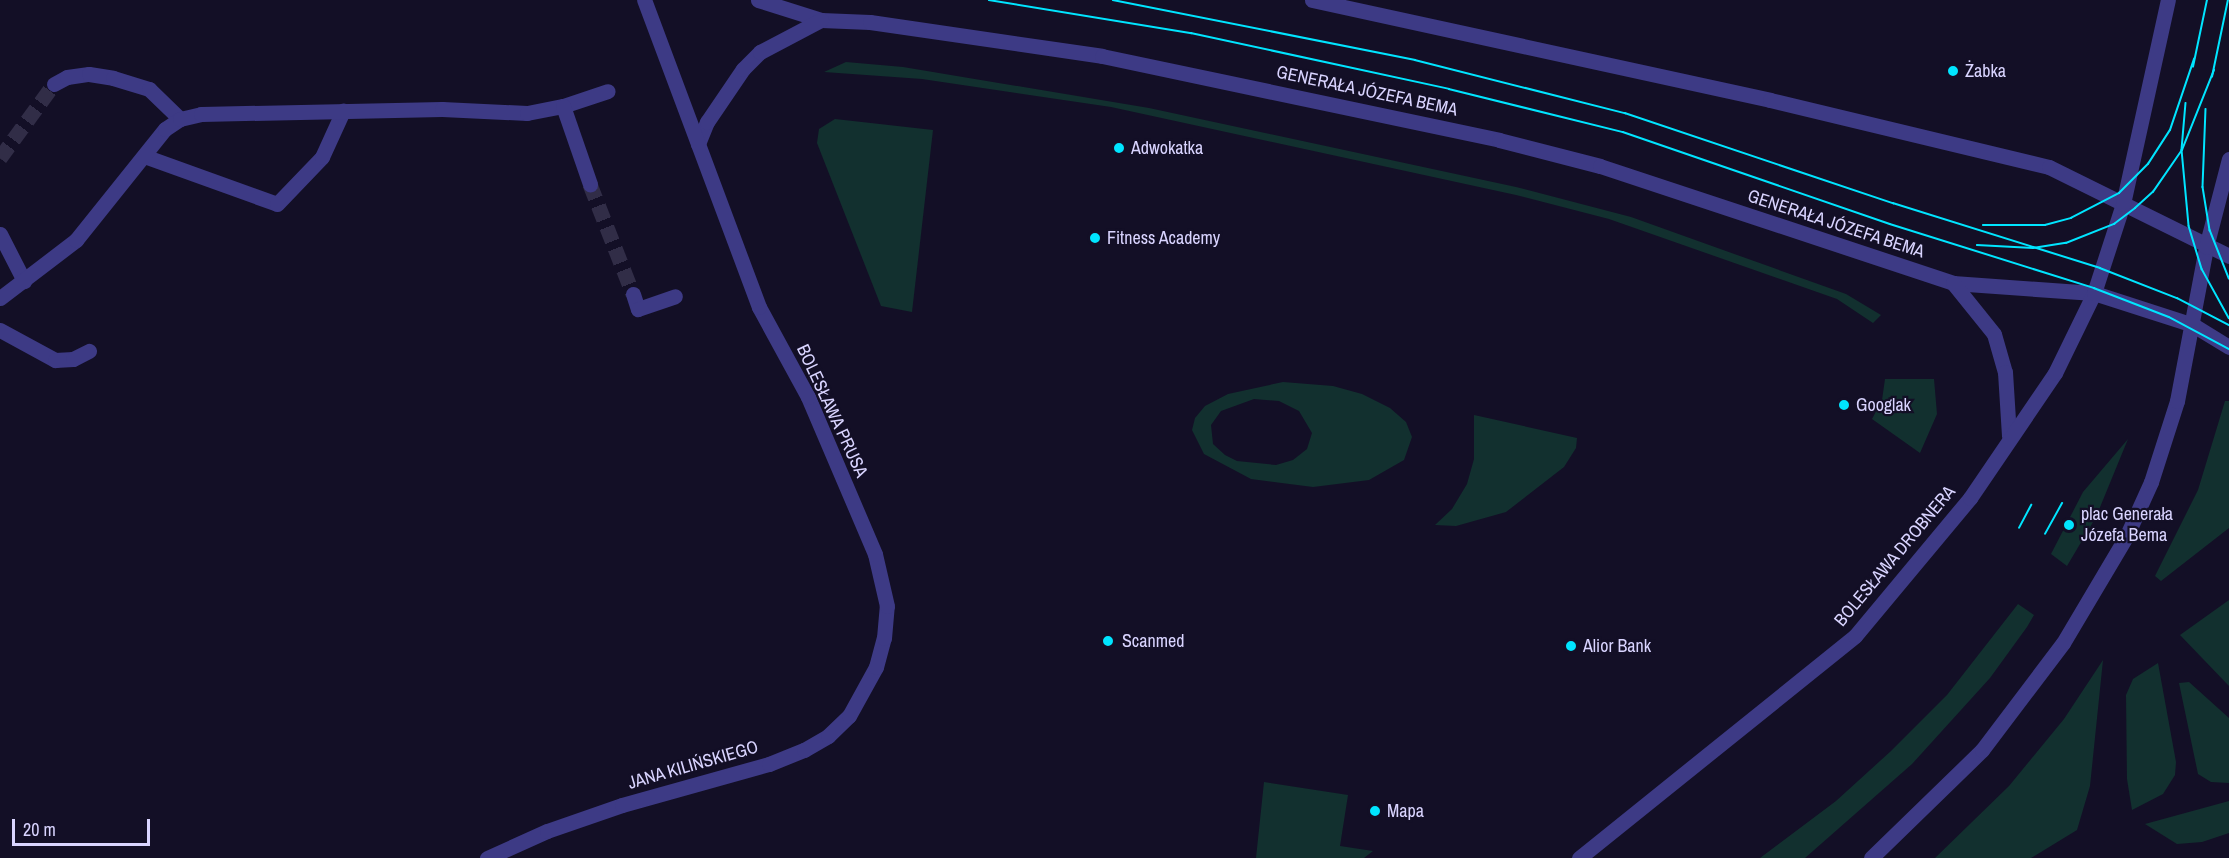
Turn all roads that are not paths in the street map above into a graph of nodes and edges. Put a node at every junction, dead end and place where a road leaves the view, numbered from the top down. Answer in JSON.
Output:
{"nodes":[{"id":1,"x":644,"y":0,"type":"edge"},
{"id":2,"x":758,"y":0,"type":"edge"},
{"id":3,"x":1312,"y":0,"type":"edge"},
{"id":4,"x":2168,"y":0,"type":"edge"},
{"id":5,"x":821,"y":20,"type":"junction"},
{"id":6,"x":54,"y":84,"type":"tunnel mouth"},
{"id":7,"x":608,"y":91,"type":"dead end"},
{"id":8,"x":563,"y":106,"type":"junction"},
{"id":9,"x":343,"y":111,"type":"junction"},
{"id":10,"x":180,"y":119,"type":"junction"},
{"id":11,"x":698,"y":144,"type":"junction"},
{"id":12,"x":144,"y":156,"type":"junction"},
{"id":13,"x":2229,"y":159,"type":"edge"},
{"id":14,"x":590,"y":184,"type":"tunnel mouth"},
{"id":15,"x":2123,"y":204,"type":"junction"},
{"id":16,"x":0,"y":234,"type":"edge"},
{"id":17,"x":2206,"y":247,"type":"junction"},
{"id":18,"x":2229,"y":256,"type":"edge"},
{"id":19,"x":24,"y":281,"type":"junction"},
{"id":20,"x":1953,"y":283,"type":"junction"},
{"id":21,"x":2094,"y":293,"type":"junction"},
{"id":22,"x":633,"y":294,"type":"tunnel mouth"},
{"id":23,"x":675,"y":296,"type":"dead end"},
{"id":24,"x":0,"y":298,"type":"edge"},
{"id":25,"x":2193,"y":325,"type":"junction"},
{"id":26,"x":0,"y":330,"type":"edge"},
{"id":27,"x":2229,"y":347,"type":"edge"},
{"id":28,"x":89,"y":351,"type":"dead end"},
{"id":29,"x":2009,"y":436,"type":"junction"},
{"id":30,"x":876,"y":667,"type":"joint"},
{"id":31,"x":487,"y":858,"type":"edge"},
{"id":32,"x":1579,"y":858,"type":"edge"},
{"id":33,"x":1871,"y":858,"type":"edge"}],
"edges":[{"from":1,"to":11,"type":"street","name":"BOLESŁAWA PRUSA"},
{"from":2,"to":5,"type":"street","name":"GENERAŁA JÓZEFA BEMA"},
{"from":3,"to":15,"type":"street"},
{"from":4,"to":15,"type":"street","name":"BOLESŁAWA DROBNERA"},
{"from":5,"to":11,"type":"street"},
{"from":5,"to":20,"type":"street","name":"GENERAŁA JÓZEFA BEMA"},
{"from":6,"to":10,"type":"street"},
{"from":7,"to":8,"type":"street"},
{"from":8,"to":9,"type":"street"},
{"from":8,"to":14,"type":"street"},
{"from":9,"to":10,"type":"street"},
{"from":9,"to":12,"type":"street"},
{"from":10,"to":12,"type":"street"},
{"from":11,"to":30,"type":"street","name":"BOLESŁAWA PRUSA"},
{"from":12,"to":19,"type":"street"},
{"from":13,"to":17,"type":"street"},
{"from":15,"to":17,"type":"street"},
{"from":15,"to":21,"type":"street","name":"BOLESŁAWA DROBNERA"},
{"from":16,"to":19,"type":"street"},
{"from":17,"to":18,"type":"street"},
{"from":17,"to":25,"type":"street"},
{"from":19,"to":24,"type":"street"},
{"from":20,"to":21,"type":"street","name":"GENERAŁA JÓZEFA BEMA"},
{"from":20,"to":29,"type":"street"},
{"from":21,"to":25,"type":"street","name":"GENERAŁA JÓZEFA BEMA"},
{"from":21,"to":29,"type":"street","name":"BOLESŁAWA DROBNERA"},
{"from":22,"to":23,"type":"street"},
{"from":25,"to":27,"type":"street"},
{"from":25,"to":33,"type":"street"},
{"from":26,"to":28,"type":"street"},
{"from":29,"to":32,"type":"street","name":"BOLESŁAWA DROBNERA"},
{"from":30,"to":31,"type":"street","name":"JANA KILIŃSKIEGO"}]}
